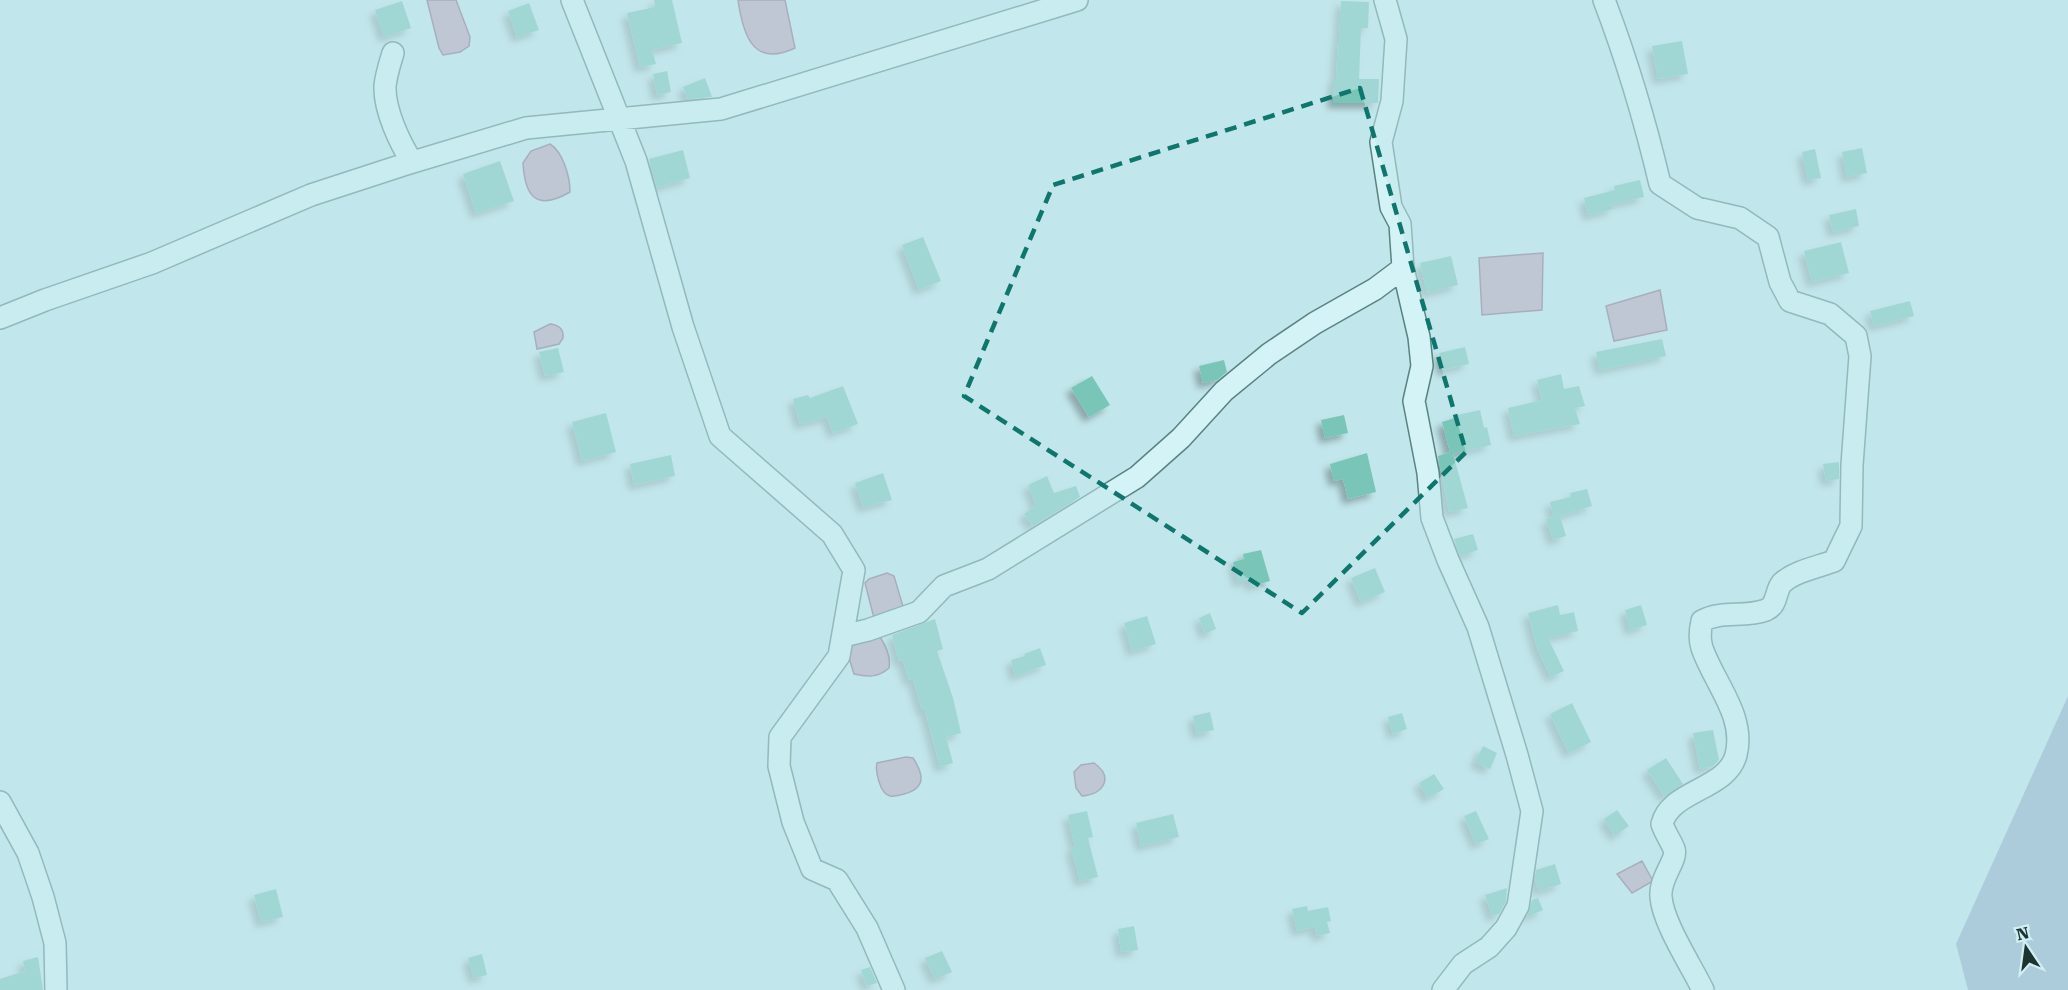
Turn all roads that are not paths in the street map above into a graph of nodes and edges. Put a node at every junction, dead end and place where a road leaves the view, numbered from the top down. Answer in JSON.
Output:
{"nodes":[{"id":1,"x":572,"y":0,"type":"edge"},
{"id":2,"x":1077,"y":0,"type":"edge"},
{"id":3,"x":1385,"y":0,"type":"edge"},
{"id":4,"x":1604,"y":0,"type":"edge"},
{"id":5,"x":393,"y":53,"type":"dead end"},
{"id":6,"x":619,"y":120,"type":"junction"},
{"id":7,"x":412,"y":162,"type":"junction"},
{"id":8,"x":1403,"y":268,"type":"junction"},
{"id":9,"x":0,"y":318,"type":"edge"},
{"id":10,"x":843,"y":636,"type":"junction"},
{"id":11,"x":0,"y":802,"type":"edge"},
{"id":12,"x":56,"y":990,"type":"edge"},
{"id":13,"x":894,"y":990,"type":"edge"},
{"id":14,"x":1443,"y":990,"type":"edge"},
{"id":15,"x":1703,"y":990,"type":"edge"}],
"edges":[{"from":1,"to":6,"type":"street"},
{"from":2,"to":6,"type":"street"},
{"from":3,"to":8,"type":"street"},
{"from":4,"to":15,"type":"street"},
{"from":5,"to":7,"type":"street"},
{"from":6,"to":7,"type":"street"},
{"from":6,"to":10,"type":"street"},
{"from":7,"to":9,"type":"street"},
{"from":8,"to":10,"type":"street"},
{"from":8,"to":14,"type":"street"},
{"from":10,"to":13,"type":"street"},
{"from":11,"to":12,"type":"street"}]}
